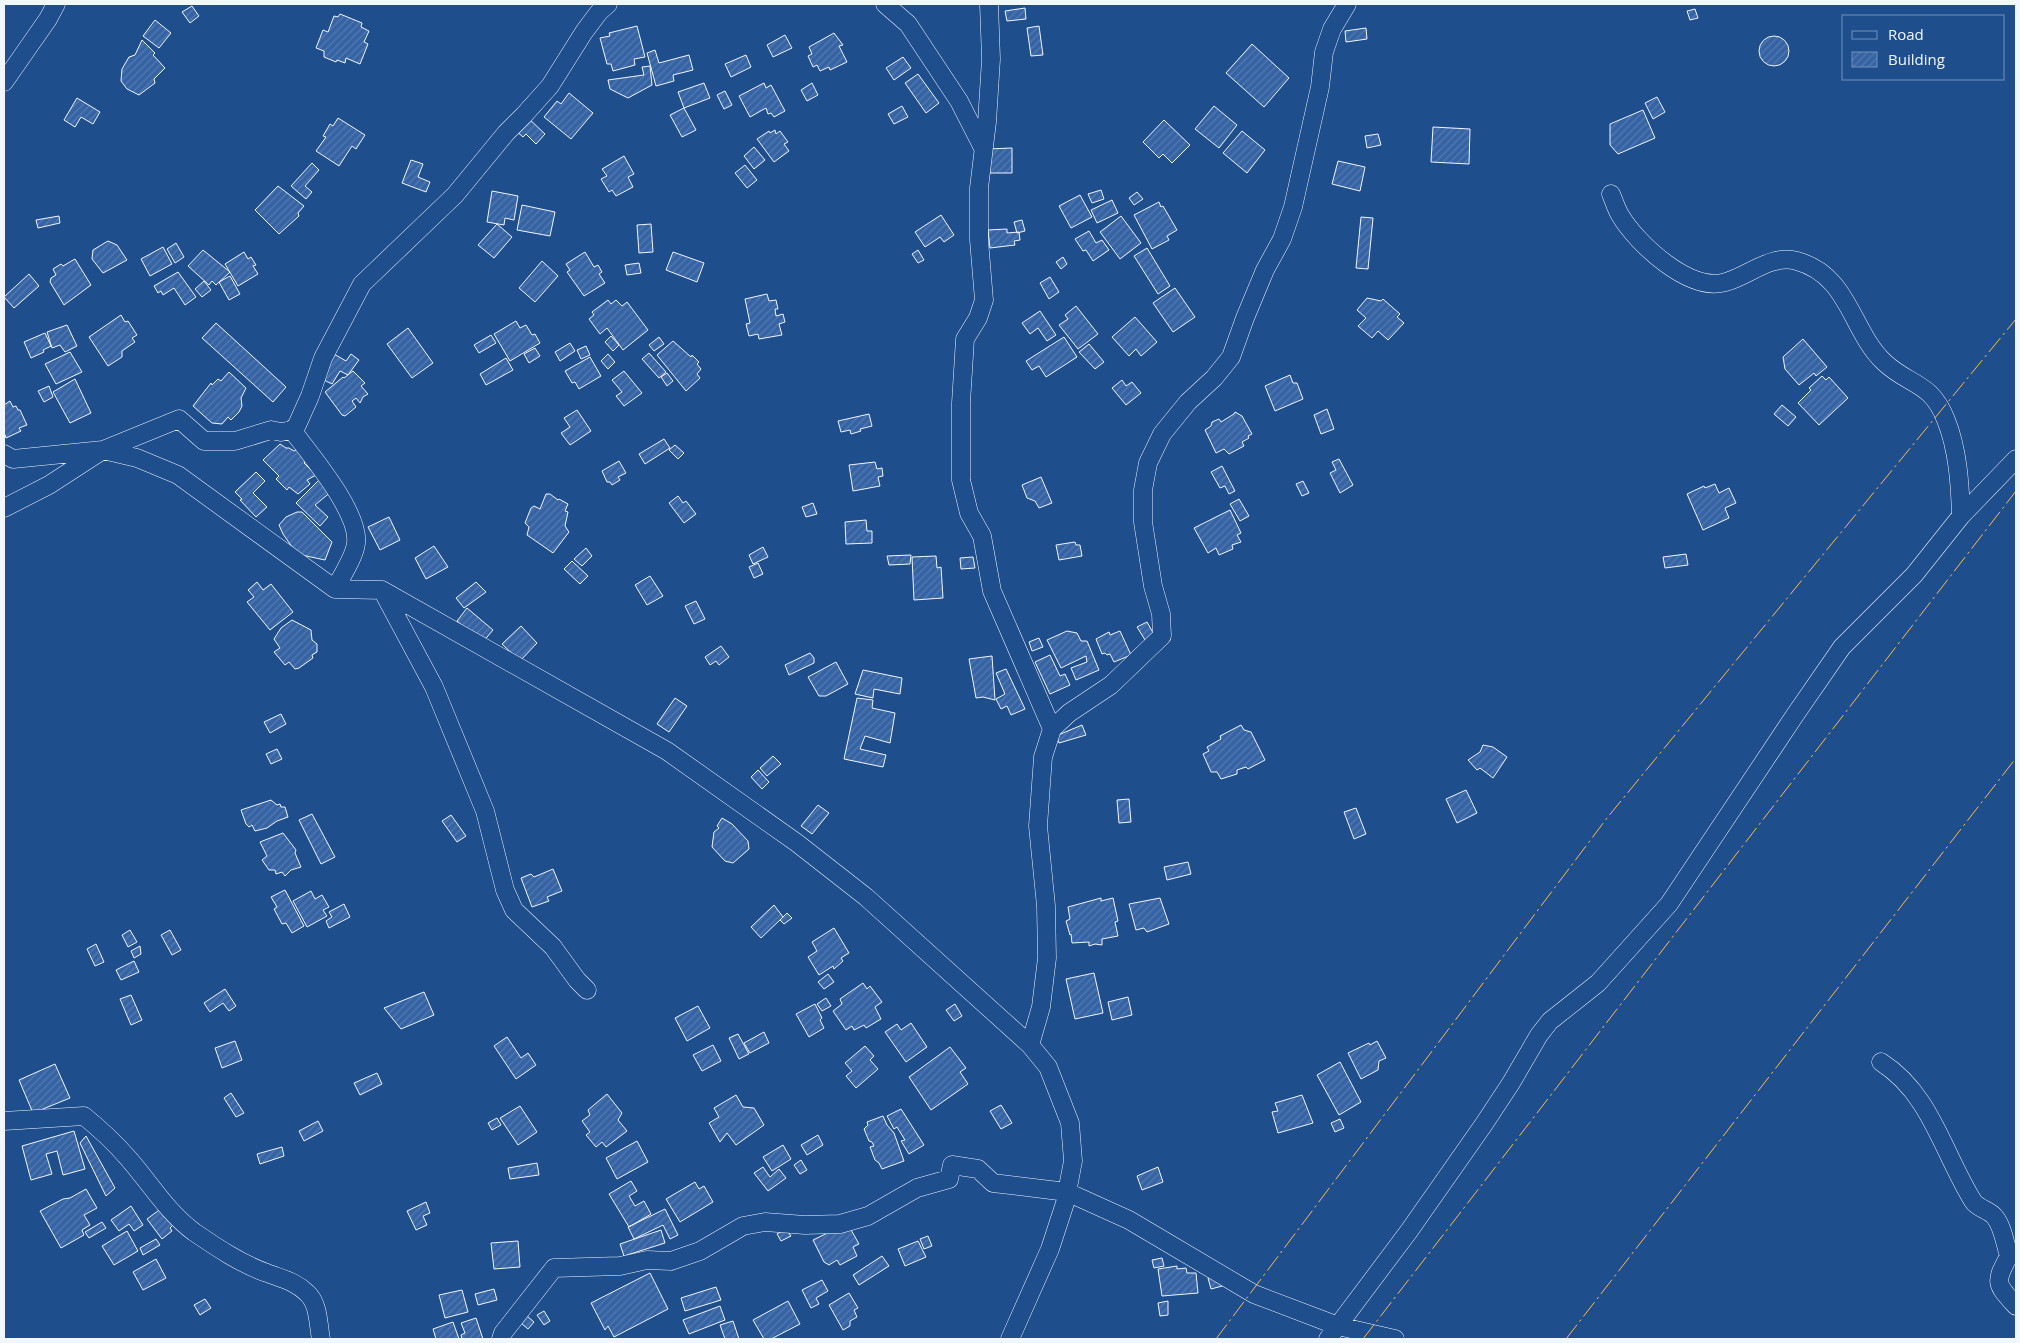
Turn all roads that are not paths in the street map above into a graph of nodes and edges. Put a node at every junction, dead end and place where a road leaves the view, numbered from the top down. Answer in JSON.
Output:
{"nodes":[{"id":1,"x":56,"y":4,"type":"edge"},
{"id":2,"x":608,"y":4,"type":"edge"},
{"id":3,"x":885,"y":4,"type":"edge"},
{"id":4,"x":989,"y":4,"type":"edge"},
{"id":5,"x":1346,"y":4,"type":"edge"},
{"id":6,"x":4,"y":82,"type":"edge"},
{"id":7,"x":983,"y":148,"type":"junction"},
{"id":8,"x":1611,"y":194,"type":"dead end"},
{"id":9,"x":292,"y":430,"type":"junction"},
{"id":10,"x":102,"y":450,"type":"junction"},
{"id":11,"x":4,"y":454,"type":"edge"},
{"id":12,"x":2016,"y":459,"type":"edge"},
{"id":13,"x":4,"y":508,"type":"edge"},
{"id":14,"x":1961,"y":516,"type":"junction"},
{"id":15,"x":335,"y":589,"type":"junction"},
{"id":16,"x":382,"y":590,"type":"junction"},
{"id":17,"x":1052,"y":729,"type":"junction"},
{"id":18,"x":587,"y":990,"type":"dead end"},
{"id":19,"x":1030,"y":1045,"type":"junction"},
{"id":20,"x":1881,"y":1062,"type":"dead end"},
{"id":21,"x":4,"y":1121,"type":"edge"},
{"id":22,"x":1067,"y":1192,"type":"junction"},
{"id":23,"x":2016,"y":1306,"type":"edge"},
{"id":24,"x":1333,"y":1333,"type":"edge"},
{"id":25,"x":321,"y":1339,"type":"edge"},
{"id":26,"x":501,"y":1339,"type":"edge"},
{"id":27,"x":1010,"y":1339,"type":"edge"},
{"id":28,"x":1395,"y":1339,"type":"edge"}],
"edges":[{"from":1,"to":6,"type":"street"},
{"from":2,"to":9,"type":"street"},
{"from":3,"to":7,"type":"street"},
{"from":4,"to":7,"type":"street"},
{"from":5,"to":17,"type":"street"},
{"from":7,"to":17,"type":"street"},
{"from":8,"to":14,"type":"street"},
{"from":9,"to":10,"type":"street"},
{"from":9,"to":15,"type":"street"},
{"from":10,"to":11,"type":"street"},
{"from":10,"to":13,"type":"street"},
{"from":10,"to":15,"type":"street"},
{"from":12,"to":14,"type":"street"},
{"from":14,"to":24,"type":"street"},
{"from":15,"to":16,"type":"street"},
{"from":16,"to":18,"type":"street"},
{"from":16,"to":19,"type":"street"},
{"from":17,"to":19,"type":"street"},
{"from":19,"to":22,"type":"street"},
{"from":20,"to":23,"type":"street"},
{"from":21,"to":25,"type":"street"},
{"from":22,"to":24,"type":"street"},
{"from":22,"to":26,"type":"street"},
{"from":22,"to":27,"type":"street"},
{"from":24,"to":28,"type":"street"}]}
